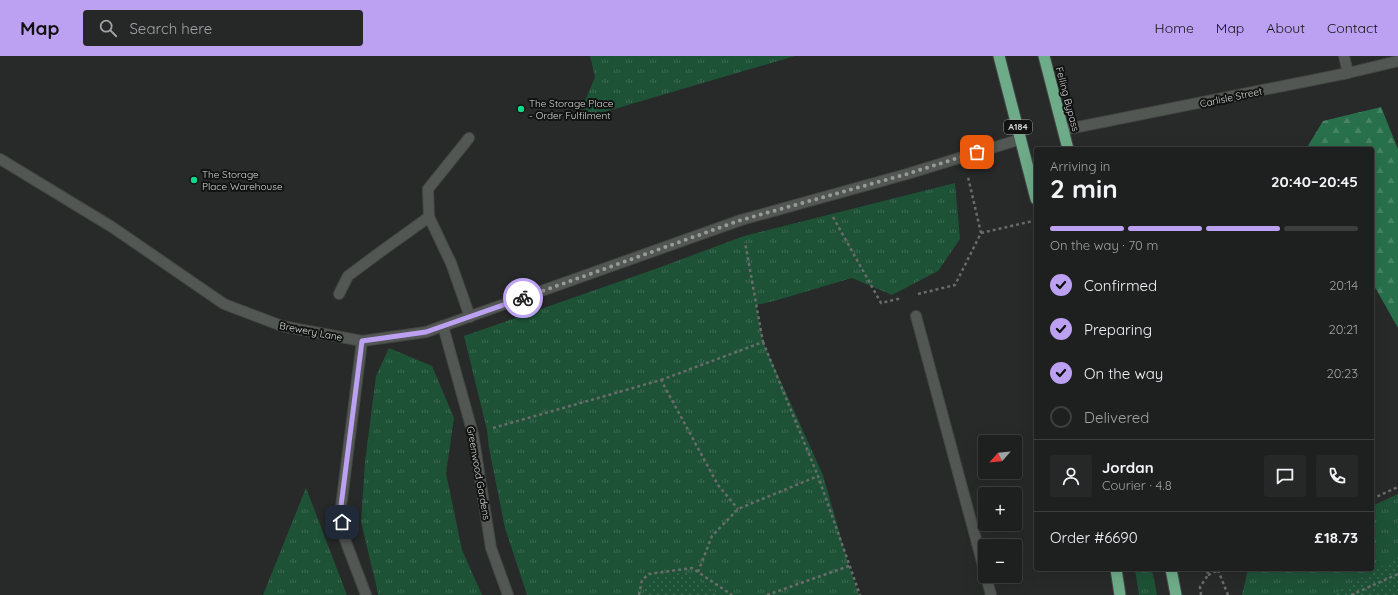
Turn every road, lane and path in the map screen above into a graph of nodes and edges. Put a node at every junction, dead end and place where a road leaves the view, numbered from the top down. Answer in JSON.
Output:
{"nodes":[{"id":1,"x":999,"y":56,"type":"edge"},
{"id":2,"x":1044,"y":56,"type":"edge"},
{"id":3,"x":1344,"y":56,"type":"edge"},
{"id":4,"x":1398,"y":61,"type":"edge"},
{"id":5,"x":1348,"y":73,"type":"junction"},
{"id":6,"x":1064,"y":130,"type":"junction"},
{"id":7,"x":469,"y":138,"type":"dead end"},
{"id":8,"x":1021,"y":139,"type":"junction"},
{"id":9,"x":1068,"y":147,"type":"edge"},
{"id":10,"x":963,"y":156,"type":"junction"},
{"id":11,"x":0,"y":159,"type":"edge"},
{"id":12,"x":1034,"y":191,"type":"edge"},
{"id":13,"x":822,"y":198,"type":"junction"},
{"id":14,"x":429,"y":217,"type":"junction"},
{"id":15,"x":741,"y":220,"type":"junction"},
{"id":16,"x":1034,"y":220,"type":"edge"},
{"id":17,"x":981,"y":233,"type":"junction"},
{"id":18,"x":338,"y":294,"type":"dead end"},
{"id":19,"x":910,"y":296,"type":"junction"},
{"id":20,"x":916,"y":316,"type":"joint"},
{"id":21,"x":470,"y":317,"type":"junction"},
{"id":22,"x":444,"y":326,"type":"junction"},
{"id":23,"x":362,"y":341,"type":"junction"},
{"id":24,"x":763,"y":342,"type":"junction"},
{"id":25,"x":661,"y":380,"type":"junction"},
{"id":26,"x":473,"y":434,"type":"junction"},
{"id":27,"x":818,"y":476,"type":"junction"},
{"id":28,"x":1398,"y":487,"type":"edge"},
{"id":29,"x":1374,"y":498,"type":"edge"},
{"id":30,"x":738,"y":510,"type":"junction"},
{"id":31,"x":978,"y":547,"type":"edge"},
{"id":32,"x":849,"y":566,"type":"junction"},
{"id":33,"x":1116,"y":571,"type":"edge"},
{"id":34,"x":1171,"y":571,"type":"edge"},
{"id":35,"x":1207,"y":571,"type":"edge"},
{"id":36,"x":1218,"y":571,"type":"edge"},
{"id":37,"x":1220,"y":571,"type":"edge"},
{"id":38,"x":698,"y":572,"type":"junction"},
{"id":39,"x":1398,"y":574,"type":"edge"},
{"id":40,"x":1208,"y":575,"type":"junction"},
{"id":41,"x":988,"y":583,"type":"edge"},
{"id":42,"x":366,"y":595,"type":"edge"},
{"id":43,"x":508,"y":595,"type":"edge"},
{"id":44,"x":639,"y":595,"type":"edge"},
{"id":45,"x":732,"y":595,"type":"edge"},
{"id":46,"x":767,"y":595,"type":"edge"},
{"id":47,"x":860,"y":595,"type":"edge"},
{"id":48,"x":991,"y":595,"type":"edge"},
{"id":49,"x":1120,"y":595,"type":"edge"},
{"id":50,"x":1176,"y":595,"type":"edge"},
{"id":51,"x":1201,"y":595,"type":"edge"},
{"id":52,"x":1228,"y":595,"type":"edge"},
{"id":53,"x":1351,"y":595,"type":"edge"}],
"edges":[{"from":1,"to":8,"type":"highway","number":"A184"},
{"from":2,"to":6,"type":"highway","name":"Felling Bypass"},
{"from":3,"to":5,"type":"street"},
{"from":4,"to":5,"type":"street","name":"Carlisle Street"},
{"from":5,"to":6,"type":"street","name":"Carlisle Street"},
{"from":6,"to":9,"type":"highway","name":"Felling Bypass"},
{"from":7,"to":14,"type":"street"},
{"from":8,"to":10,"type":"street","name":"Brewery Lane"},
{"from":8,"to":12,"type":"highway","number":"A184"},
{"from":10,"to":13,"type":"street","name":"Brewery Lane"},
{"from":10,"to":17,"type":"path"},
{"from":11,"to":23,"type":"street","name":"Brewery Lane"},
{"from":13,"to":15,"type":"street","name":"Brewery Lane"},
{"from":13,"to":19,"type":"path"},
{"from":14,"to":18,"type":"street"},
{"from":14,"to":21,"type":"street"},
{"from":15,"to":21,"type":"street","name":"Brewery Lane"},
{"from":15,"to":24,"type":"path"},
{"from":16,"to":17,"type":"path"},
{"from":17,"to":19,"type":"path"},
{"from":19,"to":20,"type":"path"},
{"from":20,"to":31,"type":"street"},
{"from":21,"to":22,"type":"street","name":"Brewery Lane"},
{"from":22,"to":23,"type":"street","name":"Brewery Lane"},
{"from":22,"to":26,"type":"street","name":"Greenwood Gardens"},
{"from":23,"to":42,"type":"street"},
{"from":24,"to":25,"type":"path"},
{"from":24,"to":27,"type":"path"},
{"from":25,"to":26,"type":"path"},
{"from":25,"to":30,"type":"path"},
{"from":26,"to":43,"type":"street","name":"Greenwood Gardens"},
{"from":27,"to":30,"type":"path"},
{"from":27,"to":32,"type":"path"},
{"from":28,"to":29,"type":"path"},
{"from":30,"to":38,"type":"path"},
{"from":32,"to":46,"type":"path"},
{"from":32,"to":47,"type":"path"},
{"from":33,"to":49,"type":"highway"},
{"from":34,"to":50,"type":"highway"},
{"from":35,"to":40,"type":"path"},
{"from":36,"to":40,"type":"path"},
{"from":37,"to":52,"type":"path"},
{"from":38,"to":44,"type":"path"},
{"from":38,"to":45,"type":"path"},
{"from":39,"to":53,"type":"path"},
{"from":40,"to":51,"type":"path"},
{"from":41,"to":48,"type":"street"}]}
